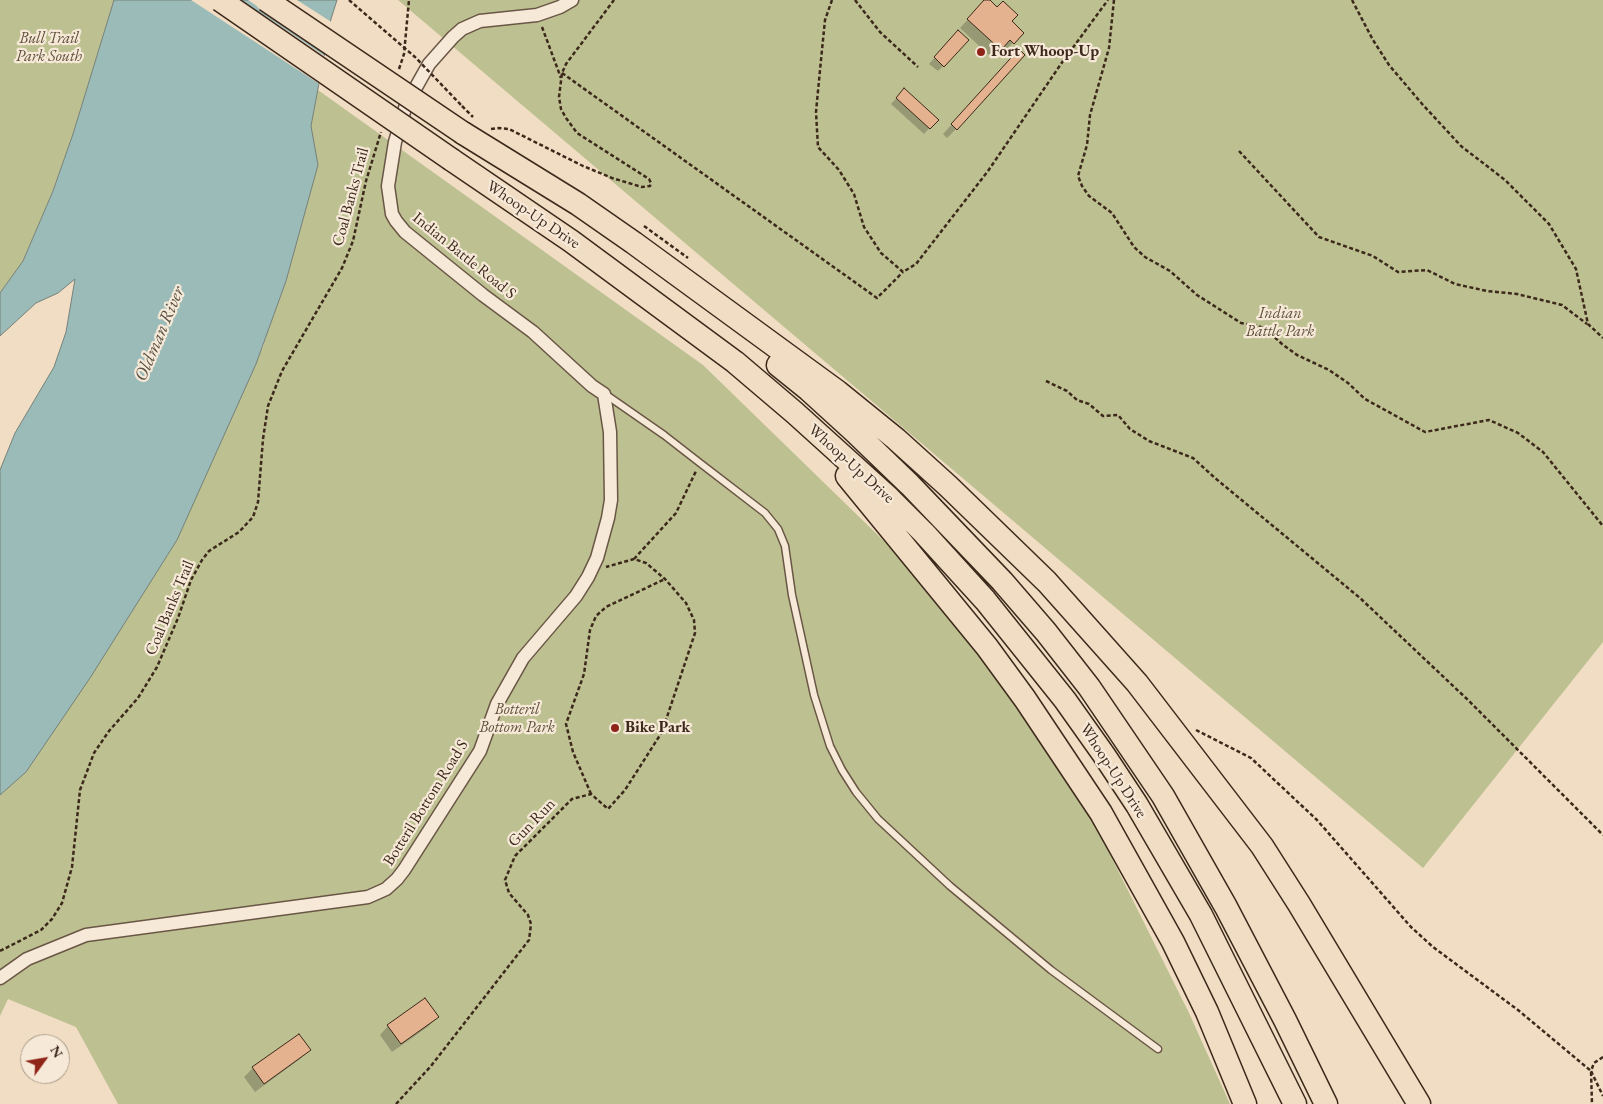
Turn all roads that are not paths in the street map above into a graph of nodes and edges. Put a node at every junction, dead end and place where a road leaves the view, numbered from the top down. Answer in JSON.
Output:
{"nodes":[{"id":1,"x":220,"y":0,"type":"edge"},
{"id":2,"x":266,"y":0,"type":"edge"},
{"id":3,"x":572,"y":0,"type":"edge"},
{"id":4,"x":463,"y":133,"type":"junction"},
{"id":5,"x":604,"y":394,"type":"junction"},
{"id":6,"x":795,"y":413,"type":"junction"},
{"id":7,"x":0,"y":978,"type":"edge"},
{"id":8,"x":1158,"y":1049,"type":"dead end"},
{"id":9,"x":1245,"y":1104,"type":"edge"},
{"id":10,"x":1295,"y":1104,"type":"edge"},
{"id":11,"x":1326,"y":1104,"type":"edge"},
{"id":12,"x":1419,"y":1104,"type":"edge"}],
"edges":[{"from":1,"to":6,"type":"highway","name":"Whoop-Up Drive","bridge":true},
{"from":2,"to":4,"type":"highway","name":"Whoop-Up Drive","bridge":true},
{"from":3,"to":5,"type":"street","name":"Indian Battle Road S"},
{"from":4,"to":11,"type":"highway","name":"Whoop-Up Drive"},
{"from":4,"to":12,"type":"highway"},
{"from":5,"to":7,"type":"street","name":"Botteril Bottom Road S"},
{"from":5,"to":8,"type":"lane"},
{"from":6,"to":9,"type":"highway"},
{"from":6,"to":10,"type":"highway","name":"Whoop-Up Drive"}]}
